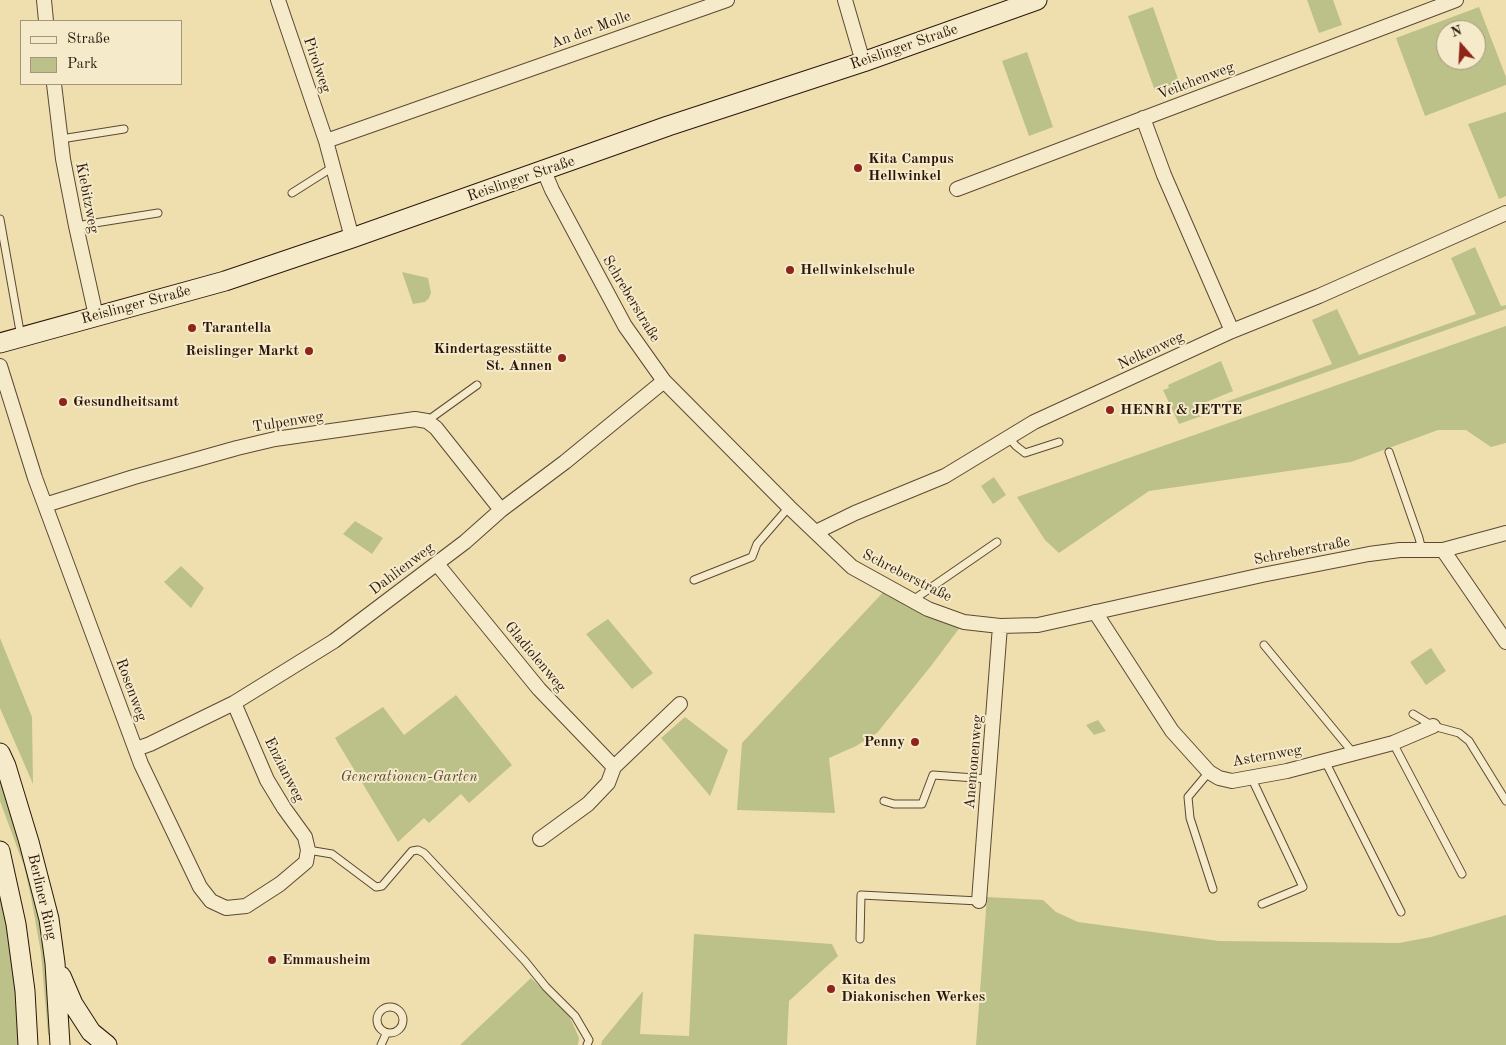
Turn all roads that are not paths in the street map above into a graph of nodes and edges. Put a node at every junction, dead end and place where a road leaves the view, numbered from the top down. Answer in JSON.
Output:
{"nodes":[{"id":1,"x":44,"y":0,"type":"edge"},
{"id":2,"x":278,"y":0,"type":"edge"},
{"id":3,"x":726,"y":0,"type":"edge"},
{"id":4,"x":844,"y":0,"type":"edge"},
{"id":5,"x":1038,"y":0,"type":"edge"},
{"id":6,"x":1449,"y":1,"type":"edge"},
{"id":7,"x":46,"y":20,"type":"edge"},
{"id":8,"x":862,"y":62,"type":"junction"},
{"id":9,"x":54,"y":85,"type":"edge"},
{"id":10,"x":1143,"y":118,"type":"junction"},
{"id":11,"x":124,"y":129,"type":"dead end"},
{"id":12,"x":61,"y":139,"type":"junction"},
{"id":13,"x":326,"y":141,"type":"junction"},
{"id":14,"x":333,"y":167,"type":"junction"},
{"id":15,"x":544,"y":171,"type":"junction"},
{"id":16,"x":957,"y":189,"type":"dead end"},
{"id":17,"x":292,"y":193,"type":"dead end"},
{"id":18,"x":158,"y":213,"type":"dead end"},
{"id":19,"x":1506,"y":213,"type":"edge"},
{"id":20,"x":0,"y":219,"type":"edge"},
{"id":21,"x":76,"y":226,"type":"junction"},
{"id":22,"x":352,"y":238,"type":"junction"},
{"id":23,"x":96,"y":316,"type":"junction"},
{"id":24,"x":1232,"y":331,"type":"junction"},
{"id":25,"x":21,"y":338,"type":"junction"},
{"id":26,"x":0,"y":343,"type":"edge"},
{"id":27,"x":0,"y":366,"type":"edge"},
{"id":28,"x":664,"y":381,"type":"junction"},
{"id":29,"x":477,"y":385,"type":"dead end"},
{"id":30,"x":427,"y":421,"type":"junction"},
{"id":31,"x":1008,"y":437,"type":"junction"},
{"id":32,"x":1059,"y":442,"type":"dead end"},
{"id":33,"x":1389,"y":452,"type":"dead end"},
{"id":34,"x":44,"y":505,"type":"junction"},
{"id":35,"x":789,"y":507,"type":"junction"},
{"id":36,"x":501,"y":510,"type":"junction"},
{"id":37,"x":816,"y":532,"type":"junction"},
{"id":38,"x":1506,"y":533,"type":"edge"},
{"id":39,"x":997,"y":542,"type":"dead end"},
{"id":40,"x":1422,"y":550,"type":"junction"},
{"id":41,"x":1443,"y":550,"type":"junction"},
{"id":42,"x":437,"y":564,"type":"junction"},
{"id":43,"x":694,"y":580,"type":"dead end"},
{"id":44,"x":913,"y":601,"type":"junction"},
{"id":45,"x":1095,"y":612,"type":"junction"},
{"id":46,"x":1000,"y":626,"type":"junction"},
{"id":47,"x":1506,"y":642,"type":"edge"},
{"id":48,"x":1264,"y":645,"type":"dead end"},
{"id":49,"x":234,"y":703,"type":"junction"},
{"id":50,"x":680,"y":704,"type":"dead end"},
{"id":51,"x":1413,"y":714,"type":"dead end"},
{"id":52,"x":1433,"y":726,"type":"junction"},
{"id":53,"x":1393,"y":743,"type":"junction"},
{"id":54,"x":136,"y":749,"type":"junction"},
{"id":55,"x":0,"y":753,"type":"edge"},
{"id":56,"x":1354,"y":754,"type":"junction"},
{"id":57,"x":1325,"y":761,"type":"junction"},
{"id":58,"x":614,"y":767,"type":"junction"},
{"id":59,"x":1209,"y":772,"type":"junction"},
{"id":60,"x":989,"y":778,"type":"junction"},
{"id":61,"x":1252,"y":778,"type":"junction"},
{"id":62,"x":884,"y":801,"type":"dead end"},
{"id":63,"x":1506,"y":801,"type":"edge"},
{"id":64,"x":540,"y":839,"type":"dead end"},
{"id":65,"x":308,"y":850,"type":"junction"},
{"id":66,"x":0,"y":851,"type":"edge"},
{"id":67,"x":1462,"y":874,"type":"dead end"},
{"id":68,"x":1213,"y":889,"type":"dead end"},
{"id":69,"x":979,"y":901,"type":"joint"},
{"id":70,"x":1262,"y":904,"type":"dead end"},
{"id":71,"x":1401,"y":912,"type":"dead end"},
{"id":72,"x":860,"y":939,"type":"dead end"},
{"id":73,"x":55,"y":963,"type":"junction"},
{"id":74,"x":386,"y":1034,"type":"dead end"},
{"id":75,"x":28,"y":1045,"type":"edge"},
{"id":76,"x":60,"y":1045,"type":"edge"},
{"id":77,"x":107,"y":1045,"type":"edge"},
{"id":78,"x":381,"y":1045,"type":"edge"},
{"id":79,"x":587,"y":1045,"type":"edge"}],
"edges":[{"from":1,"to":7,"type":"street"},
{"from":2,"to":13,"type":"street","name":"Pirolweg"},
{"from":3,"to":13,"type":"street","name":"An der Molle"},
{"from":4,"to":8,"type":"street"},
{"from":5,"to":8,"type":"street","name":"Reislinger Straße"},
{"from":6,"to":10,"type":"street","name":"Veilchenweg"},
{"from":8,"to":15,"type":"street","name":"Reislinger Straße"},
{"from":9,"to":12,"type":"street","name":"Kiebitzweg"},
{"from":10,"to":16,"type":"street","name":"Veilchenweg"},
{"from":10,"to":24,"type":"street"},
{"from":11,"to":12,"type":"lane"},
{"from":12,"to":21,"type":"street","name":"Kiebitzweg"},
{"from":13,"to":14,"type":"street","name":"Pirolweg"},
{"from":14,"to":17,"type":"lane"},
{"from":14,"to":22,"type":"street","name":"Pirolweg"},
{"from":15,"to":22,"type":"street","name":"Reislinger Straße"},
{"from":15,"to":28,"type":"street","name":"Schreberstraße"},
{"from":18,"to":21,"type":"lane"},
{"from":19,"to":24,"type":"street","name":"Nelkenweg"},
{"from":20,"to":25,"type":"lane"},
{"from":21,"to":23,"type":"street","name":"Kiebitzweg"},
{"from":22,"to":23,"type":"street","name":"Reislinger Straße"},
{"from":23,"to":25,"type":"street","name":"Reislinger Straße"},
{"from":24,"to":31,"type":"street","name":"Nelkenweg"},
{"from":25,"to":26,"type":"street","name":"Reislinger Straße"},
{"from":27,"to":34,"type":"street","name":"Rosenweg"},
{"from":28,"to":35,"type":"street","name":"Schreberstraße"},
{"from":28,"to":36,"type":"street","name":"Dahlienweg"},
{"from":29,"to":30,"type":"lane"},
{"from":30,"to":34,"type":"street","name":"Tulpenweg"},
{"from":30,"to":36,"type":"street"},
{"from":31,"to":32,"type":"lane"},
{"from":31,"to":37,"type":"street","name":"Nelkenweg"},
{"from":33,"to":40,"type":"lane"},
{"from":34,"to":54,"type":"street","name":"Rosenweg"},
{"from":35,"to":37,"type":"street","name":"Schreberstraße"},
{"from":35,"to":43,"type":"lane"},
{"from":36,"to":42,"type":"street","name":"Dahlienweg"},
{"from":37,"to":44,"type":"street","name":"Schreberstraße"},
{"from":38,"to":41,"type":"street","name":"Schreberstraße"},
{"from":39,"to":44,"type":"lane"},
{"from":40,"to":41,"type":"street","name":"Schreberstraße"},
{"from":40,"to":45,"type":"street","name":"Schreberstraße"},
{"from":41,"to":47,"type":"street"},
{"from":42,"to":49,"type":"street","name":"Dahlienweg"},
{"from":42,"to":58,"type":"street","name":"Gladiolenweg"},
{"from":44,"to":46,"type":"street","name":"Schreberstraße"},
{"from":45,"to":46,"type":"street","name":"Schreberstraße"},
{"from":45,"to":59,"type":"street","name":"Asternweg"},
{"from":46,"to":60,"type":"street","name":"Anemonenweg"},
{"from":48,"to":56,"type":"lane"},
{"from":49,"to":54,"type":"street","name":"Dahlienweg"},
{"from":49,"to":65,"type":"street","name":"Enzianweg"},
{"from":50,"to":58,"type":"street"},
{"from":51,"to":52,"type":"lane"},
{"from":52,"to":53,"type":"street","name":"Asternweg"},
{"from":52,"to":63,"type":"lane"},
{"from":53,"to":56,"type":"street","name":"Asternweg"},
{"from":53,"to":67,"type":"lane"},
{"from":54,"to":65,"type":"street","name":"Rosenweg"},
{"from":55,"to":73,"type":"street","name":"Berliner Ring"},
{"from":56,"to":57,"type":"street","name":"Asternweg"},
{"from":57,"to":61,"type":"street","name":"Asternweg"},
{"from":57,"to":71,"type":"lane"},
{"from":58,"to":64,"type":"street"},
{"from":59,"to":61,"type":"street","name":"Asternweg"},
{"from":59,"to":68,"type":"lane"},
{"from":60,"to":62,"type":"lane"},
{"from":60,"to":69,"type":"street","name":"Anemonenweg"},
{"from":61,"to":70,"type":"lane"},
{"from":65,"to":79,"type":"lane"},
{"from":66,"to":75,"type":"street","name":"Berliner Ring"},
{"from":69,"to":72,"type":"lane"},
{"from":73,"to":76,"type":"street","name":"Berliner Ring"},
{"from":73,"to":77,"type":"street"},
{"from":74,"to":78,"type":"lane"}]}
